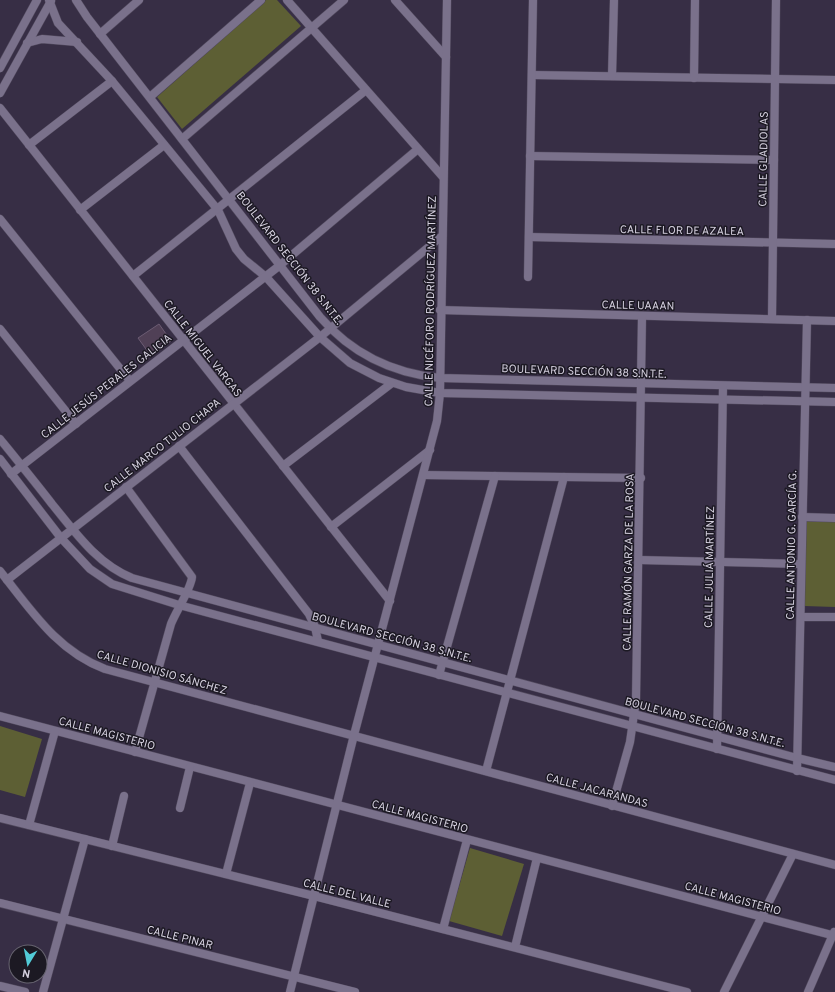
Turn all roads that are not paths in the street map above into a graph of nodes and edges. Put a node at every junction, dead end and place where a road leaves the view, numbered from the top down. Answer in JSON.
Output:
{"nodes":[{"id":1,"x":37,"y":0,"type":"edge"},
{"id":2,"x":76,"y":0,"type":"edge"},
{"id":3,"x":140,"y":0,"type":"edge"},
{"id":4,"x":261,"y":0,"type":"edge"},
{"id":5,"x":287,"y":0,"type":"edge"},
{"id":6,"x":344,"y":0,"type":"edge"},
{"id":7,"x":395,"y":0,"type":"edge"},
{"id":8,"x":447,"y":0,"type":"edge"},
{"id":9,"x":533,"y":0,"type":"edge"},
{"id":10,"x":614,"y":0,"type":"edge"},
{"id":11,"x":695,"y":0,"type":"edge"},
{"id":12,"x":776,"y":0,"type":"edge"},
{"id":13,"x":50,"y":1,"type":"edge"},
{"id":14,"x":312,"y":28,"type":"junction"},
{"id":15,"x":100,"y":34,"type":"junction"},
{"id":16,"x":77,"y":42,"type":"junction"},
{"id":17,"x":27,"y":43,"type":"junction"},
{"id":18,"x":446,"y":57,"type":"junction"},
{"id":19,"x":0,"y":68,"type":"edge"},
{"id":20,"x":532,"y":75,"type":"junction"},
{"id":21,"x":612,"y":76,"type":"junction"},
{"id":22,"x":694,"y":78,"type":"junction"},
{"id":23,"x":775,"y":79,"type":"junction"},
{"id":24,"x":835,"y":80,"type":"edge"},
{"id":25,"x":112,"y":81,"type":"junction"},
{"id":26,"x":366,"y":90,"type":"junction"},
{"id":27,"x":0,"y":93,"type":"edge"},
{"id":28,"x":150,"y":97,"type":"junction"},
{"id":29,"x":0,"y":108,"type":"edge"},
{"id":30,"x":182,"y":139,"type":"junction"},
{"id":31,"x":29,"y":145,"type":"junction"},
{"id":32,"x":164,"y":145,"type":"junction"},
{"id":33,"x":418,"y":149,"type":"junction"},
{"id":34,"x":530,"y":156,"type":"junction"},
{"id":35,"x":774,"y":160,"type":"junction"},
{"id":36,"x":443,"y":177,"type":"junction"},
{"id":37,"x":230,"y":200,"type":"junction"},
{"id":38,"x":80,"y":210,"type":"junction"},
{"id":39,"x":218,"y":210,"type":"junction"},
{"id":40,"x":0,"y":219,"type":"edge"},
{"id":41,"x":442,"y":236,"type":"junction"},
{"id":42,"x":529,"y":237,"type":"junction"},
{"id":43,"x":773,"y":243,"type":"junction"},
{"id":44,"x":835,"y":244,"type":"edge"},
{"id":45,"x":279,"y":266,"type":"junction"},
{"id":46,"x":133,"y":276,"type":"junction"},
{"id":47,"x":266,"y":277,"type":"junction"},
{"id":48,"x":528,"y":277,"type":"dead end"},
{"id":49,"x":440,"y":310,"type":"junction"},
{"id":50,"x":642,"y":316,"type":"junction"},
{"id":51,"x":772,"y":318,"type":"junction"},
{"id":52,"x":807,"y":320,"type":"junction"},
{"id":53,"x":835,"y":321,"type":"edge"},
{"id":54,"x":330,"y":328,"type":"junction"},
{"id":55,"x":0,"y":329,"type":"edge"},
{"id":56,"x":320,"y":337,"type":"junction"},
{"id":57,"x":183,"y":340,"type":"junction"},
{"id":58,"x":440,"y":378,"type":"junction"},
{"id":59,"x":130,"y":381,"type":"junction"},
{"id":60,"x":392,"y":383,"type":"junction"},
{"id":61,"x":642,"y":384,"type":"junction"},
{"id":62,"x":723,"y":386,"type":"junction"},
{"id":63,"x":805,"y":387,"type":"junction"},
{"id":64,"x":835,"y":388,"type":"edge"},
{"id":65,"x":440,"y":393,"type":"junction"},
{"id":66,"x":642,"y":398,"type":"junction"},
{"id":67,"x":723,"y":400,"type":"junction"},
{"id":68,"x":805,"y":401,"type":"junction"},
{"id":69,"x":835,"y":402,"type":"edge"},
{"id":70,"x":234,"y":404,"type":"junction"},
{"id":71,"x":76,"y":424,"type":"junction"},
{"id":72,"x":0,"y":439,"type":"edge"},
{"id":73,"x":179,"y":446,"type":"junction"},
{"id":74,"x":430,"y":450,"type":"junction"},
{"id":75,"x":0,"y":459,"type":"edge"},
{"id":76,"x":22,"y":466,"type":"junction"},
{"id":77,"x":283,"y":466,"type":"junction"},
{"id":78,"x":12,"y":474,"type":"junction"},
{"id":79,"x":423,"y":476,"type":"junction"},
{"id":80,"x":495,"y":476,"type":"junction"},
{"id":81,"x":564,"y":477,"type":"junction"},
{"id":82,"x":641,"y":478,"type":"junction"},
{"id":83,"x":126,"y":487,"type":"junction"},
{"id":84,"x":802,"y":517,"type":"junction"},
{"id":85,"x":835,"y":518,"type":"edge"},
{"id":86,"x":331,"y":527,"type":"junction"},
{"id":87,"x":72,"y":529,"type":"junction"},
{"id":88,"x":61,"y":538,"type":"junction"},
{"id":89,"x":639,"y":560,"type":"junction"},
{"id":90,"x":720,"y":562,"type":"junction"},
{"id":91,"x":801,"y":564,"type":"junction"},
{"id":92,"x":0,"y":572,"type":"edge"},
{"id":93,"x":7,"y":580,"type":"junction"},
{"id":94,"x":185,"y":594,"type":"junction"},
{"id":95,"x":390,"y":601,"type":"junction"},
{"id":96,"x":179,"y":605,"type":"junction"},
{"id":97,"x":801,"y":616,"type":"junction"},
{"id":98,"x":835,"y":617,"type":"edge"},
{"id":99,"x":315,"y":627,"type":"junction"},
{"id":100,"x":318,"y":642,"type":"junction"},
{"id":101,"x":378,"y":644,"type":"junction"},
{"id":102,"x":375,"y":657,"type":"junction"},
{"id":103,"x":443,"y":662,"type":"junction"},
{"id":104,"x":439,"y":674,"type":"junction"},
{"id":105,"x":510,"y":680,"type":"junction"},
{"id":106,"x":154,"y":682,"type":"junction"},
{"id":107,"x":506,"y":693,"type":"junction"},
{"id":108,"x":635,"y":714,"type":"junction"},
{"id":109,"x":0,"y":716,"type":"edge"},
{"id":110,"x":633,"y":726,"type":"junction"},
{"id":111,"x":55,"y":731,"type":"junction"},
{"id":112,"x":354,"y":735,"type":"junction"},
{"id":113,"x":717,"y":736,"type":"junction"},
{"id":114,"x":717,"y":749,"type":"junction"},
{"id":115,"x":135,"y":752,"type":"junction"},
{"id":116,"x":797,"y":758,"type":"junction"},
{"id":117,"x":190,"y":767,"type":"junction"},
{"id":118,"x":835,"y":767,"type":"edge"},
{"id":119,"x":486,"y":771,"type":"junction"},
{"id":120,"x":797,"y":771,"type":"junction"},
{"id":121,"x":835,"y":780,"type":"edge"},
{"id":122,"x":250,"y":783,"type":"junction"},
{"id":123,"x":124,"y":796,"type":"dead end"},
{"id":124,"x":336,"y":806,"type":"junction"},
{"id":125,"x":612,"y":806,"type":"junction"},
{"id":126,"x":180,"y":808,"type":"dead end"},
{"id":127,"x":0,"y":818,"type":"edge"},
{"id":128,"x":29,"y":825,"type":"junction"},
{"id":129,"x":85,"y":839,"type":"junction"},
{"id":130,"x":467,"y":840,"type":"junction"},
{"id":131,"x":112,"y":846,"type":"junction"},
{"id":132,"x":793,"y":854,"type":"junction"},
{"id":133,"x":537,"y":858,"type":"junction"},
{"id":134,"x":835,"y":865,"type":"edge"},
{"id":135,"x":226,"y":874,"type":"junction"},
{"id":136,"x":314,"y":896,"type":"junction"},
{"id":137,"x":0,"y":903,"type":"edge"},
{"id":138,"x":761,"y":917,"type":"junction"},
{"id":139,"x":63,"y":919,"type":"junction"},
{"id":140,"x":443,"y":928,"type":"junction"},
{"id":141,"x":834,"y":934,"type":"edge"},
{"id":142,"x":515,"y":947,"type":"junction"},
{"id":143,"x":294,"y":977,"type":"junction"},
{"id":144,"x":0,"y":986,"type":"edge"},
{"id":145,"x":25,"y":992,"type":"edge"},
{"id":146,"x":43,"y":992,"type":"edge"},
{"id":147,"x":290,"y":992,"type":"edge"},
{"id":148,"x":355,"y":992,"type":"edge"},
{"id":149,"x":687,"y":992,"type":"edge"},
{"id":150,"x":724,"y":992,"type":"edge"},
{"id":151,"x":808,"y":992,"type":"edge"}],
"edges":[{"from":1,"to":19,"type":"street"},
{"from":2,"to":15,"type":"street","name":"BOULEVARD SECCIÓN 38 S.N.T.E."},
{"from":3,"to":15,"type":"street"},
{"from":4,"to":28,"type":"street"},
{"from":5,"to":14,"type":"street"},
{"from":6,"to":14,"type":"street"},
{"from":7,"to":18,"type":"street"},
{"from":8,"to":18,"type":"street","name":"CALLE NICÉFORO RODRÍGUEZ MARTÍNEZ"},
{"from":9,"to":20,"type":"street"},
{"from":10,"to":21,"type":"street"},
{"from":11,"to":22,"type":"street"},
{"from":12,"to":23,"type":"street","name":"CALLE GLADIOLAS"},
{"from":13,"to":16,"type":"street"},
{"from":13,"to":17,"type":"street"},
{"from":14,"to":26,"type":"street"},
{"from":14,"to":30,"type":"street"},
{"from":15,"to":28,"type":"street","name":"BOULEVARD SECCIÓN 38 S.N.T.E."},
{"from":16,"to":17,"type":"street"},
{"from":16,"to":25,"type":"street"},
{"from":17,"to":27,"type":"street"},
{"from":18,"to":36,"type":"street","name":"CALLE NICÉFORO RODRÍGUEZ MARTÍNEZ"},
{"from":20,"to":21,"type":"street"},
{"from":20,"to":34,"type":"street"},
{"from":21,"to":22,"type":"street"},
{"from":22,"to":23,"type":"street"},
{"from":23,"to":24,"type":"street"},
{"from":23,"to":35,"type":"street","name":"CALLE GLADIOLAS"},
{"from":25,"to":31,"type":"street"},
{"from":25,"to":32,"type":"street"},
{"from":26,"to":33,"type":"street"},
{"from":26,"to":37,"type":"street"},
{"from":28,"to":30,"type":"street","name":"BOULEVARD SECCIÓN 38 S.N.T.E."},
{"from":29,"to":31,"type":"street","name":"CALLE MIGUEL VARGAS"},
{"from":30,"to":37,"type":"street","name":"BOULEVARD SECCIÓN 38 S.N.T.E."},
{"from":31,"to":38,"type":"street","name":"CALLE MIGUEL VARGAS"},
{"from":32,"to":38,"type":"street"},
{"from":32,"to":39,"type":"street"},
{"from":33,"to":36,"type":"street"},
{"from":33,"to":45,"type":"street","name":"CALLE JESÚS PERALES GALICIA"},
{"from":34,"to":35,"type":"street"},
{"from":34,"to":42,"type":"street"},
{"from":35,"to":43,"type":"street","name":"CALLE GLADIOLAS"},
{"from":36,"to":41,"type":"street","name":"CALLE NICÉFORO RODRÍGUEZ MARTÍNEZ"},
{"from":37,"to":39,"type":"street"},
{"from":37,"to":45,"type":"street","name":"BOULEVARD SECCIÓN 38 S.N.T.E."},
{"from":38,"to":46,"type":"street","name":"CALLE MIGUEL VARGAS"},
{"from":39,"to":46,"type":"street"},
{"from":39,"to":47,"type":"street"},
{"from":40,"to":59,"type":"street"},
{"from":41,"to":49,"type":"street","name":"CALLE NICÉFORO RODRÍGUEZ MARTÍNEZ"},
{"from":41,"to":54,"type":"street","name":"CALLE MARCO TULIO CHAPA"},
{"from":42,"to":43,"type":"street","name":"CALLE FLOR DE AZALEA"},
{"from":42,"to":48,"type":"street"},
{"from":43,"to":44,"type":"street","name":"CALLE FLOR DE AZALEA"},
{"from":43,"to":51,"type":"street","name":"CALLE GLADIOLAS"},
{"from":45,"to":47,"type":"street","name":"CALLE JESÚS PERALES GALICIA"},
{"from":45,"to":54,"type":"street","name":"BOULEVARD SECCIÓN 38 S.N.T.E."},
{"from":46,"to":57,"type":"street","name":"CALLE MIGUEL VARGAS"},
{"from":47,"to":56,"type":"street"},
{"from":47,"to":57,"type":"street","name":"CALLE JESÚS PERALES GALICIA"},
{"from":49,"to":50,"type":"street","name":"CALLE UAAAN"},
{"from":49,"to":58,"type":"street","name":"CALLE NICÉFORO RODRÍGUEZ MARTÍNEZ"},
{"from":50,"to":51,"type":"street","name":"CALLE UAAAN"},
{"from":50,"to":61,"type":"street","name":"CALLE RAMÓN GARZA DE LA ROSA"},
{"from":51,"to":52,"type":"street","name":"CALLE UAAAN"},
{"from":52,"to":53,"type":"street","name":"CALLE UAAAN"},
{"from":52,"to":63,"type":"street","name":"CALLE ANTONIO G. GARCÍA G."},
{"from":54,"to":56,"type":"street","name":"CALLE MARCO TULIO CHAPA"},
{"from":54,"to":58,"type":"street","name":"BOULEVARD SECCIÓN 38 S.N.T.E."},
{"from":55,"to":71,"type":"street"},
{"from":56,"to":60,"type":"street"},
{"from":56,"to":70,"type":"street","name":"CALLE MARCO TULIO CHAPA"},
{"from":57,"to":59,"type":"street","name":"CALLE JESÚS PERALES GALICIA"},
{"from":57,"to":70,"type":"street","name":"CALLE MIGUEL VARGAS"},
{"from":58,"to":61,"type":"street","name":"BOULEVARD SECCIÓN 38 S.N.T.E."},
{"from":58,"to":65,"type":"street","name":"CALLE NICÉFORO RODRÍGUEZ MARTÍNEZ"},
{"from":59,"to":71,"type":"street","name":"CALLE JESÚS PERALES GALICIA"},
{"from":60,"to":65,"type":"street"},
{"from":60,"to":77,"type":"street"},
{"from":61,"to":62,"type":"street","name":"BOULEVARD SECCIÓN 38 S.N.T.E."},
{"from":61,"to":66,"type":"street","name":"CALLE RAMÓN GARZA DE LA ROSA"},
{"from":62,"to":63,"type":"street","name":"BOULEVARD SECCIÓN 38 S.N.T.E."},
{"from":62,"to":67,"type":"street","name":"CALLE JULIÁ MARTÍNEZ"},
{"from":63,"to":64,"type":"street","name":"BOULEVARD SECCIÓN 38 S.N.T.E."},
{"from":63,"to":68,"type":"street","name":"CALLE ANTONIO G. GARCÍA G."},
{"from":65,"to":66,"type":"street"},
{"from":65,"to":74,"type":"street","name":"CALLE NICÉFORO RODRÍGUEZ MARTÍNEZ"},
{"from":66,"to":67,"type":"street"},
{"from":66,"to":82,"type":"street","name":"CALLE RAMÓN GARZA DE LA ROSA"},
{"from":67,"to":68,"type":"street"},
{"from":67,"to":90,"type":"street","name":"CALLE JULIÁ MARTÍNEZ"},
{"from":68,"to":69,"type":"street"},
{"from":68,"to":84,"type":"street","name":"CALLE ANTONIO G. GARCÍA G."},
{"from":70,"to":73,"type":"street","name":"CALLE MARCO TULIO CHAPA"},
{"from":70,"to":77,"type":"street","name":"CALLE MIGUEL VARGAS"},
{"from":71,"to":76,"type":"street","name":"CALLE JESÚS PERALES GALICIA"},
{"from":72,"to":76,"type":"street","name":"BOULEVARD SECCIÓN 38 S.N.T.E."},
{"from":73,"to":83,"type":"street","name":"CALLE MARCO TULIO CHAPA"},
{"from":73,"to":99,"type":"street"},
{"from":74,"to":79,"type":"street","name":"CALLE NICÉFORO RODRÍGUEZ MARTÍNEZ"},
{"from":74,"to":86,"type":"street"},
{"from":75,"to":78,"type":"street","name":"BOULEVARD SECCIÓN 38 S.N.T.E."},
{"from":76,"to":78,"type":"street","name":"CALLE JESÚS PERALES GALICIA"},
{"from":76,"to":87,"type":"street","name":"BOULEVARD SECCIÓN 38 S.N.T.E."},
{"from":77,"to":86,"type":"street","name":"CALLE MIGUEL VARGAS"},
{"from":78,"to":88,"type":"street","name":"BOULEVARD SECCIÓN 38 S.N.T.E."},
{"from":79,"to":80,"type":"street"},
{"from":79,"to":95,"type":"street","name":"CALLE NICÉFORO RODRÍGUEZ MARTÍNEZ"},
{"from":80,"to":81,"type":"street"},
{"from":80,"to":103,"type":"street"},
{"from":81,"to":82,"type":"street"},
{"from":81,"to":105,"type":"street"},
{"from":82,"to":89,"type":"street","name":"CALLE RAMÓN GARZA DE LA ROSA"},
{"from":83,"to":87,"type":"street","name":"CALLE MARCO TULIO CHAPA"},
{"from":83,"to":94,"type":"street"},
{"from":84,"to":85,"type":"street"},
{"from":84,"to":91,"type":"street","name":"CALLE ANTONIO G. GARCÍA G."},
{"from":86,"to":95,"type":"street","name":"CALLE MIGUEL VARGAS"},
{"from":87,"to":88,"type":"street","name":"CALLE MARCO TULIO CHAPA"},
{"from":87,"to":94,"type":"street","name":"BOULEVARD SECCIÓN 38 S.N.T.E."},
{"from":88,"to":93,"type":"street","name":"CALLE MARCO TULIO CHAPA"},
{"from":88,"to":96,"type":"street","name":"BOULEVARD SECCIÓN 38 S.N.T.E."},
{"from":89,"to":90,"type":"street"},
{"from":89,"to":108,"type":"street","name":"CALLE RAMÓN GARZA DE LA ROSA"},
{"from":90,"to":91,"type":"street"},
{"from":90,"to":113,"type":"street","name":"CALLE JULIÁ MARTÍNEZ"},
{"from":91,"to":97,"type":"street","name":"CALLE ANTONIO G. GARCÍA G."},
{"from":92,"to":93,"type":"street","name":"CALLE DIONISIO SÁNCHEZ"},
{"from":93,"to":106,"type":"street","name":"CALLE DIONISIO SÁNCHEZ"},
{"from":94,"to":96,"type":"street"},
{"from":94,"to":99,"type":"street","name":"BOULEVARD SECCIÓN 38 S.N.T.E."},
{"from":95,"to":101,"type":"street","name":"CALLE NICÉFORO RODRÍGUEZ MARTÍNEZ"},
{"from":96,"to":100,"type":"street","name":"BOULEVARD SECCIÓN 38 S.N.T.E."},
{"from":96,"to":106,"type":"street"},
{"from":97,"to":98,"type":"street"},
{"from":97,"to":116,"type":"street","name":"CALLE ANTONIO G. GARCÍA G."},
{"from":99,"to":100,"type":"street"},
{"from":99,"to":101,"type":"street","name":"BOULEVARD SECCIÓN 38 S.N.T.E."},
{"from":100,"to":102,"type":"street","name":"BOULEVARD SECCIÓN 38 S.N.T.E."},
{"from":101,"to":102,"type":"street","name":"CALLE NICÉFORO RODRÍGUEZ MARTÍNEZ"},
{"from":101,"to":103,"type":"street","name":"BOULEVARD SECCIÓN 38 S.N.T.E."},
{"from":102,"to":104,"type":"street","name":"BOULEVARD SECCIÓN 38 S.N.T.E."},
{"from":102,"to":112,"type":"street","name":"CALLE NICÉFORO RODRÍGUEZ MARTÍNEZ"},
{"from":103,"to":104,"type":"street"},
{"from":103,"to":105,"type":"street","name":"BOULEVARD SECCIÓN 38 S.N.T.E."},
{"from":104,"to":107,"type":"street","name":"BOULEVARD SECCIÓN 38 S.N.T.E."},
{"from":105,"to":107,"type":"street"},
{"from":105,"to":108,"type":"street","name":"BOULEVARD SECCIÓN 38 S.N.T.E."},
{"from":106,"to":112,"type":"street","name":"CALLE DIONISIO SÁNCHEZ"},
{"from":106,"to":115,"type":"street"},
{"from":107,"to":110,"type":"street","name":"BOULEVARD SECCIÓN 38 S.N.T.E."},
{"from":107,"to":119,"type":"street"},
{"from":108,"to":110,"type":"street","name":"CALLE RAMÓN GARZA DE LA ROSA"},
{"from":108,"to":113,"type":"street","name":"BOULEVARD SECCIÓN 38 S.N.T.E."},
{"from":109,"to":111,"type":"street","name":"CALLE MAGISTERIO"},
{"from":110,"to":114,"type":"street","name":"BOULEVARD SECCIÓN 38 S.N.T.E."},
{"from":110,"to":125,"type":"street","name":"CALLE RAMÓN GARZA DE LA ROSA"},
{"from":111,"to":115,"type":"street","name":"CALLE MAGISTERIO"},
{"from":111,"to":128,"type":"street"},
{"from":112,"to":119,"type":"street","name":"CALLE JACARANDAS"},
{"from":112,"to":124,"type":"street","name":"CALLE NICÉFORO RODRÍGUEZ MARTÍNEZ"},
{"from":113,"to":114,"type":"street","name":"CALLE JULIÁ MARTÍNEZ"},
{"from":113,"to":116,"type":"street","name":"BOULEVARD SECCIÓN 38 S.N.T.E."},
{"from":114,"to":120,"type":"street","name":"BOULEVARD SECCIÓN 38 S.N.T.E."},
{"from":115,"to":117,"type":"street","name":"CALLE MAGISTERIO"},
{"from":116,"to":118,"type":"street","name":"BOULEVARD SECCIÓN 38 S.N.T.E."},
{"from":116,"to":120,"type":"street","name":"CALLE ANTONIO G. GARCÍA G."},
{"from":117,"to":122,"type":"street","name":"CALLE MAGISTERIO"},
{"from":117,"to":126,"type":"street"},
{"from":119,"to":125,"type":"street","name":"CALLE JACARANDAS"},
{"from":120,"to":121,"type":"street","name":"BOULEVARD SECCIÓN 38 S.N.T.E."},
{"from":122,"to":124,"type":"street","name":"CALLE MAGISTERIO"},
{"from":122,"to":135,"type":"street"},
{"from":123,"to":131,"type":"street"},
{"from":124,"to":130,"type":"street","name":"CALLE MAGISTERIO"},
{"from":124,"to":136,"type":"street","name":"CALLE NICÉFORO RODRÍGUEZ MARTÍNEZ"},
{"from":125,"to":132,"type":"street","name":"CALLE JACARANDAS"},
{"from":127,"to":128,"type":"street","name":"CALLE DEL VALLE"},
{"from":128,"to":129,"type":"street","name":"CALLE DEL VALLE"},
{"from":129,"to":131,"type":"street","name":"CALLE DEL VALLE"},
{"from":129,"to":139,"type":"street"},
{"from":130,"to":133,"type":"street","name":"CALLE MAGISTERIO"},
{"from":130,"to":140,"type":"street"},
{"from":131,"to":135,"type":"street","name":"CALLE DEL VALLE"},
{"from":132,"to":134,"type":"street","name":"CALLE JACARANDAS"},
{"from":132,"to":138,"type":"street"},
{"from":133,"to":138,"type":"street","name":"CALLE MAGISTERIO"},
{"from":133,"to":142,"type":"street"},
{"from":135,"to":136,"type":"street","name":"CALLE DEL VALLE"},
{"from":136,"to":140,"type":"street","name":"CALLE DEL VALLE"},
{"from":136,"to":143,"type":"street","name":"CALLE NICÉFORO RODRÍGUEZ MARTÍNEZ"},
{"from":137,"to":139,"type":"street","name":"CALLE PINAR"},
{"from":138,"to":141,"type":"street","name":"CALLE MAGISTERIO"},
{"from":138,"to":150,"type":"street"},
{"from":139,"to":143,"type":"street","name":"CALLE PINAR"},
{"from":139,"to":146,"type":"street"},
{"from":140,"to":142,"type":"street","name":"CALLE DEL VALLE"},
{"from":141,"to":151,"type":"street"},
{"from":142,"to":149,"type":"street","name":"CALLE DEL VALLE"},
{"from":143,"to":147,"type":"street","name":"CALLE NICÉFORO RODRÍGUEZ MARTÍNEZ"},
{"from":143,"to":148,"type":"street","name":"CALLE PINAR"},
{"from":144,"to":145,"type":"street"}]}
